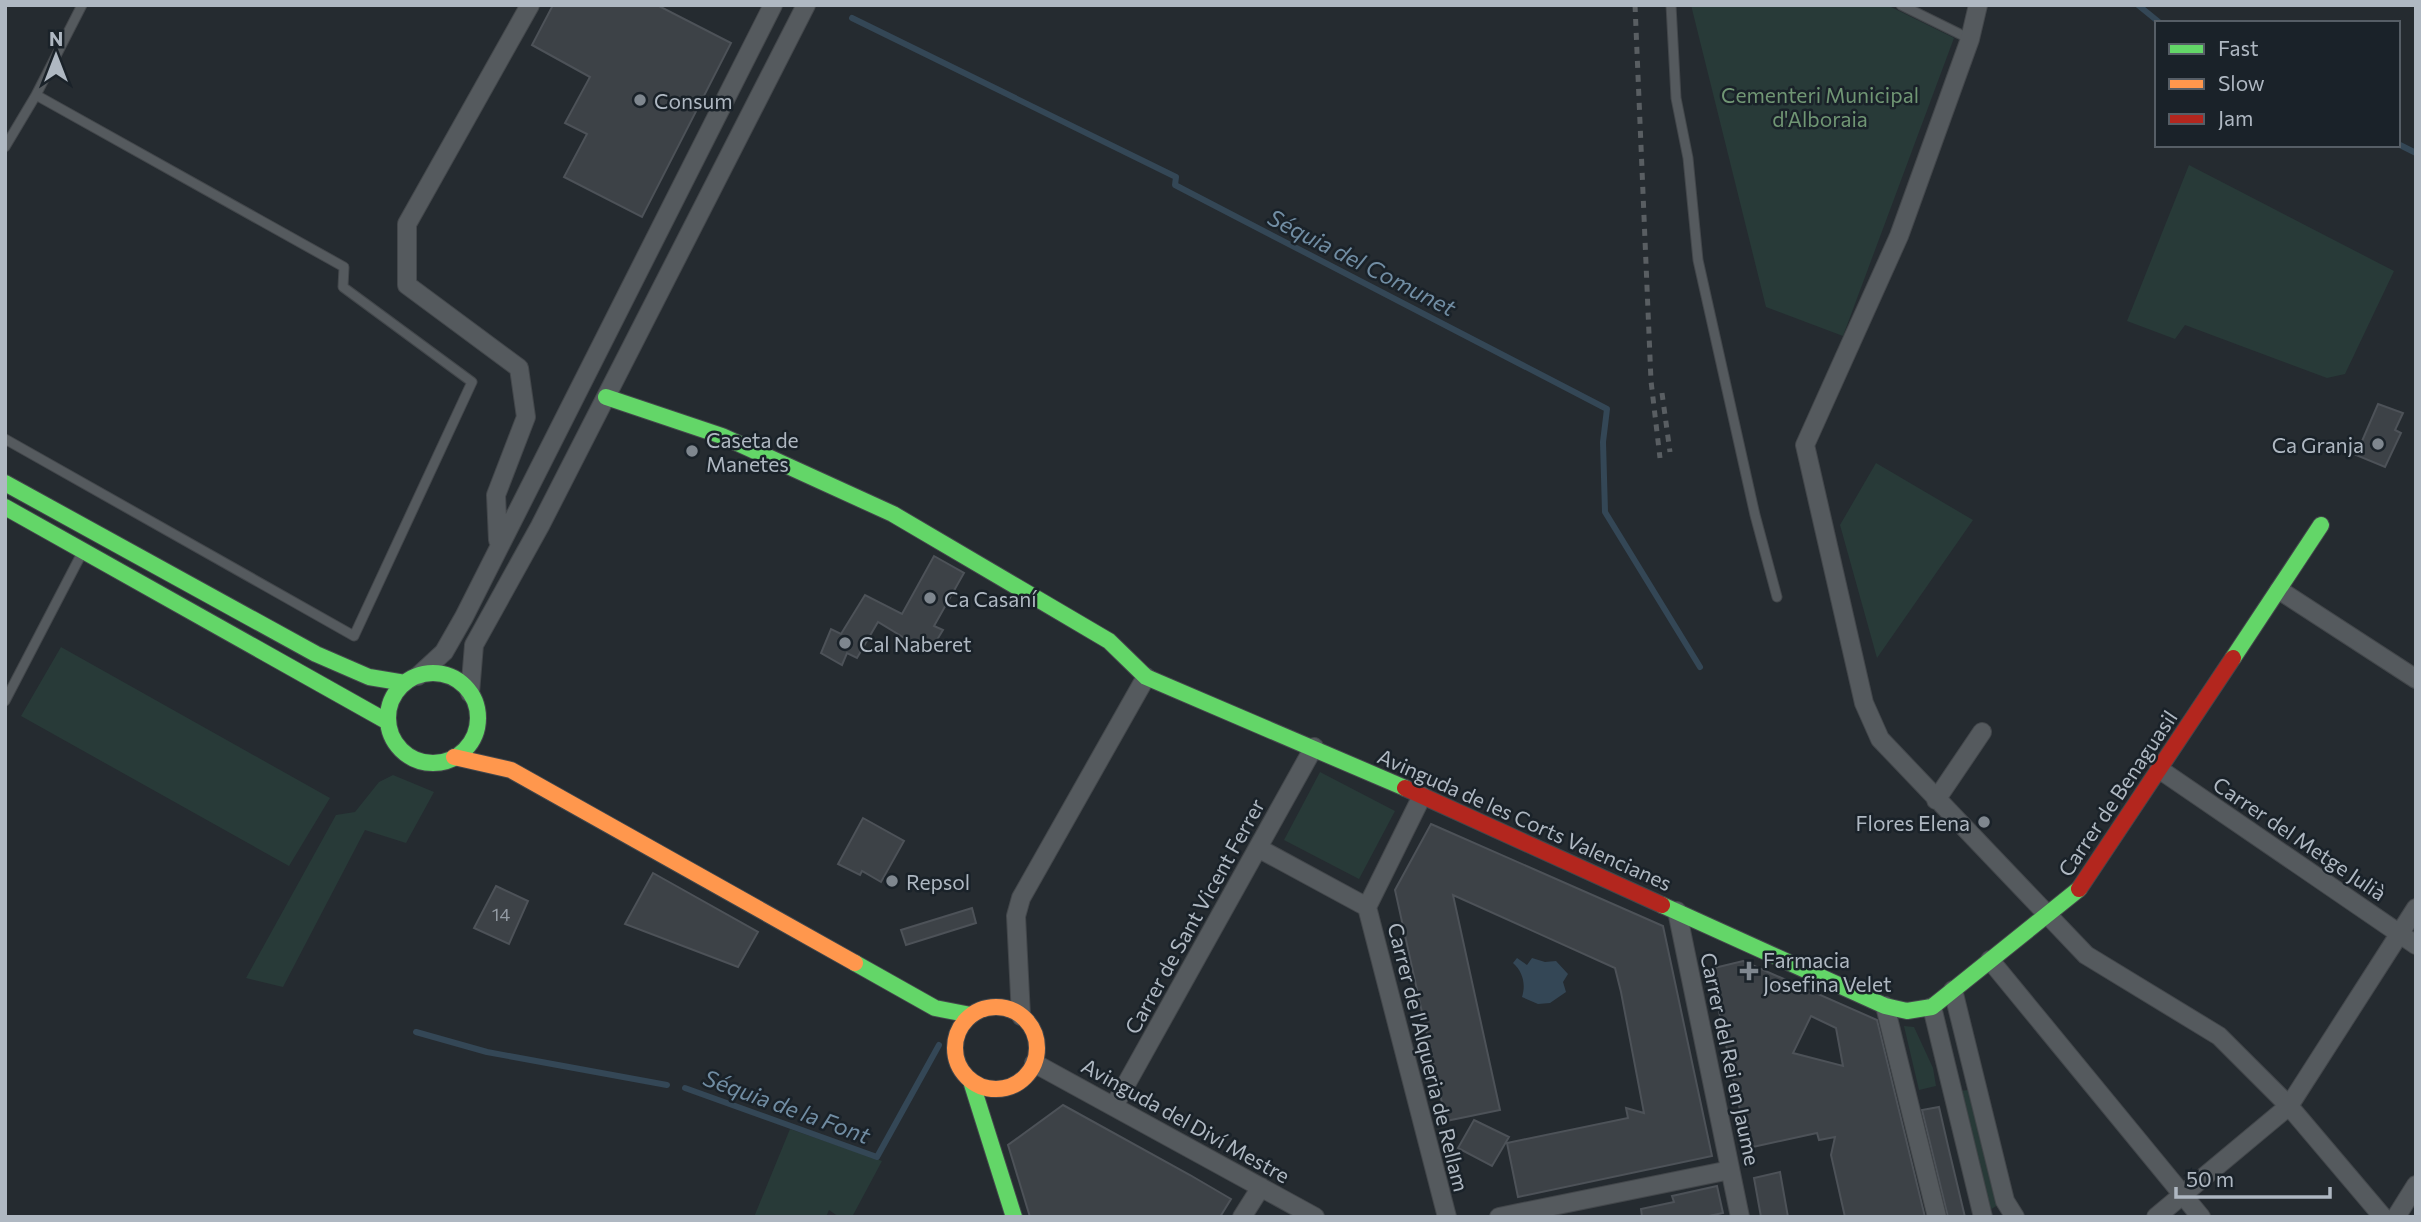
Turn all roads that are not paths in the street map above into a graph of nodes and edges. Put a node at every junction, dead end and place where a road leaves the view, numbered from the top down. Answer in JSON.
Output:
{"nodes":[{"id":1,"x":82,"y":5,"type":"edge"},
{"id":2,"x":530,"y":5,"type":"edge"},
{"id":3,"x":773,"y":5,"type":"edge"},
{"id":4,"x":806,"y":5,"type":"edge"},
{"id":5,"x":1671,"y":5,"type":"edge"},
{"id":6,"x":1901,"y":5,"type":"edge"},
{"id":7,"x":1978,"y":5,"type":"edge"},
{"id":8,"x":1970,"y":39,"type":"junction"},
{"id":9,"x":36,"y":94,"type":"junction"},
{"id":10,"x":5,"y":147,"type":"edge"},
{"id":11,"x":606,"y":397,"type":"junction"},
{"id":12,"x":5,"y":439,"type":"edge"},
{"id":13,"x":5,"y":482,"type":"edge"},
{"id":14,"x":5,"y":495,"type":"edge"},
{"id":15,"x":5,"y":507,"type":"edge"},
{"id":16,"x":2321,"y":525,"type":"dead end"},
{"id":17,"x":498,"y":544,"type":"junction"},
{"id":18,"x":83,"y":550,"type":"junction"},
{"id":19,"x":2279,"y":590,"type":"junction"},
{"id":20,"x":1777,"y":597,"type":"dead end"},
{"id":21,"x":230,"y":620,"type":"dead end"},
{"id":22,"x":265,"y":640,"type":"dead end"},
{"id":23,"x":316,"y":654,"type":"junction"},
{"id":24,"x":1146,"y":677,"type":"junction"},
{"id":25,"x":412,"y":679,"type":"junction"},
{"id":26,"x":2416,"y":679,"type":"edge"},
{"id":27,"x":470,"y":693,"type":"junction"},
{"id":28,"x":5,"y":701,"type":"edge"},
{"id":29,"x":388,"y":722,"type":"junction"},
{"id":30,"x":1982,"y":732,"type":"dead end"},
{"id":31,"x":485,"y":737,"type":"junction"},
{"id":32,"x":1314,"y":747,"type":"junction"},
{"id":33,"x":454,"y":757,"type":"junction"},
{"id":34,"x":2159,"y":769,"type":"junction"},
{"id":35,"x":511,"y":770,"type":"junction"},
{"id":36,"x":1422,"y":796,"type":"junction"},
{"id":37,"x":1936,"y":800,"type":"junction"},
{"id":38,"x":1258,"y":848,"type":"junction"},
{"id":39,"x":1367,"y":907,"type":"junction"},
{"id":40,"x":2416,"y":908,"type":"edge"},
{"id":41,"x":1677,"y":911,"type":"junction"},
{"id":42,"x":2046,"y":916,"type":"junction"},
{"id":43,"x":2400,"y":934,"type":"junction"},
{"id":44,"x":2416,"y":945,"type":"edge"},
{"id":45,"x":1990,"y":960,"type":"junction"},
{"id":46,"x":1953,"y":990,"type":"junction"},
{"id":47,"x":1885,"y":1006,"type":"junction"},
{"id":48,"x":1932,"y":1007,"type":"junction"},
{"id":49,"x":935,"y":1008,"type":"junction"},
{"id":50,"x":971,"y":1015,"type":"junction"},
{"id":51,"x":1021,"y":1016,"type":"junction"},
{"id":52,"x":955,"y":1041,"type":"junction"},
{"id":53,"x":1034,"y":1063,"type":"junction"},
{"id":54,"x":971,"y":1081,"type":"junction"},
{"id":55,"x":1000,"y":1088,"type":"junction"},
{"id":56,"x":1114,"y":1106,"type":"junction"},
{"id":57,"x":2289,"y":1106,"type":"junction"},
{"id":58,"x":985,"y":1121,"type":"junction"},
{"id":59,"x":1730,"y":1170,"type":"junction"},
{"id":60,"x":2416,"y":1185,"type":"edge"},
{"id":61,"x":1261,"y":1187,"type":"junction"},
{"id":62,"x":2183,"y":1195,"type":"junction"},
{"id":63,"x":1014,"y":1217,"type":"edge"},
{"id":64,"x":1242,"y":1217,"type":"edge"},
{"id":65,"x":1315,"y":1217,"type":"edge"},
{"id":66,"x":1447,"y":1217,"type":"edge"},
{"id":67,"x":1499,"y":1217,"type":"edge"},
{"id":68,"x":1740,"y":1217,"type":"edge"},
{"id":69,"x":1937,"y":1217,"type":"edge"},
{"id":70,"x":1983,"y":1217,"type":"edge"},
{"id":71,"x":2015,"y":1217,"type":"edge"},
{"id":72,"x":2156,"y":1217,"type":"edge"},
{"id":73,"x":2201,"y":1217,"type":"edge"},
{"id":74,"x":2383,"y":1217,"type":"edge"},
{"id":75,"x":2396,"y":1217,"type":"edge"}],
"edges":[{"from":1,"to":9,"type":"lane"},
{"from":2,"to":17,"type":"street"},
{"from":3,"to":17,"type":"street"},
{"from":4,"to":11,"type":"street"},
{"from":5,"to":20,"type":"lane"},
{"from":6,"to":8,"type":"lane"},
{"from":7,"to":8,"type":"street"},
{"from":8,"to":37,"type":"street"},
{"from":9,"to":10,"type":"lane"},
{"from":9,"to":12,"type":"lane"},
{"from":11,"to":24,"type":"street"},
{"from":11,"to":27,"type":"street"},
{"from":13,"to":23,"type":"street"},
{"from":14,"to":18,"type":"lane"},
{"from":15,"to":18,"type":"street"},
{"from":16,"to":19,"type":"street","name":"Carrer de Benaguasil"},
{"from":17,"to":25,"type":"street"},
{"from":18,"to":21,"type":"lane"},
{"from":18,"to":28,"type":"lane"},
{"from":18,"to":29,"type":"street"},
{"from":19,"to":26,"type":"street"},
{"from":19,"to":34,"type":"street","name":"Carrer de Benaguasil"},
{"from":22,"to":23,"type":"lane"},
{"from":23,"to":25,"type":"street"},
{"from":24,"to":32,"type":"street","name":"Avinguda de les Corts Valencianes"},
{"from":24,"to":51,"type":"street"},
{"from":25,"to":27,"type":"street"},
{"from":25,"to":29,"type":"street"},
{"from":27,"to":31,"type":"street"},
{"from":29,"to":33,"type":"street"},
{"from":30,"to":37,"type":"street"},
{"from":31,"to":33,"type":"street"},
{"from":31,"to":35,"type":"street"},
{"from":32,"to":36,"type":"street","name":"Avinguda de les Corts Valencianes"},
{"from":32,"to":38,"type":"street","name":"Carrer de Sant Vicent Ferrer"},
{"from":33,"to":35,"type":"street"},
{"from":34,"to":42,"type":"street","name":"Carrer de Benaguasil"},
{"from":34,"to":43,"type":"street","name":"Carrer del Metge Julià"},
{"from":35,"to":49,"type":"street"},
{"from":36,"to":39,"type":"street","name":"Carrer de l'Alqueria de Rellam"},
{"from":36,"to":41,"type":"street","name":"Avinguda de les Corts Valencianes"},
{"from":37,"to":42,"type":"street"},
{"from":38,"to":39,"type":"street"},
{"from":38,"to":56,"type":"street","name":"Carrer de Sant Vicent Ferrer"},
{"from":39,"to":66,"type":"street","name":"Carrer de l'Alqueria de Rellam"},
{"from":40,"to":43,"type":"street"},
{"from":41,"to":47,"type":"street","name":"Avinguda de les Corts Valencianes"},
{"from":41,"to":59,"type":"street","name":"Carrer del Rei en Jaume"},
{"from":42,"to":45,"type":"street","name":"Carrer de Benaguasil"},
{"from":42,"to":57,"type":"street"},
{"from":43,"to":44,"type":"street","name":"Carrer del Metge Julià"},
{"from":43,"to":57,"type":"street"},
{"from":45,"to":46,"type":"street","name":"Carrer de Benaguasil"},
{"from":45,"to":62,"type":"street"},
{"from":46,"to":48,"type":"street","name":"Carrer de Benaguasil"},
{"from":46,"to":71,"type":"street"},
{"from":47,"to":48,"type":"street"},
{"from":47,"to":69,"type":"street"},
{"from":48,"to":70,"type":"street"},
{"from":49,"to":50,"type":"street"},
{"from":49,"to":52,"type":"street"},
{"from":50,"to":51,"type":"street"},
{"from":50,"to":52,"type":"street"},
{"from":51,"to":53,"type":"street"},
{"from":52,"to":54,"type":"street"},
{"from":53,"to":55,"type":"street"},
{"from":53,"to":56,"type":"street","name":"Avinguda del Diví Mestre"},
{"from":54,"to":55,"type":"street"},
{"from":54,"to":58,"type":"street"},
{"from":55,"to":58,"type":"street"},
{"from":56,"to":61,"type":"street","name":"Avinguda del Diví Mestre"},
{"from":57,"to":62,"type":"street"},
{"from":57,"to":74,"type":"street"},
{"from":58,"to":63,"type":"street"},
{"from":59,"to":67,"type":"street"},
{"from":59,"to":68,"type":"street","name":"Carrer del Rei en Jaume"},
{"from":60,"to":75,"type":"street"},
{"from":61,"to":64,"type":"street"},
{"from":61,"to":65,"type":"street","name":"Avinguda del Diví Mestre"},
{"from":62,"to":72,"type":"street"},
{"from":62,"to":73,"type":"street"}]}
